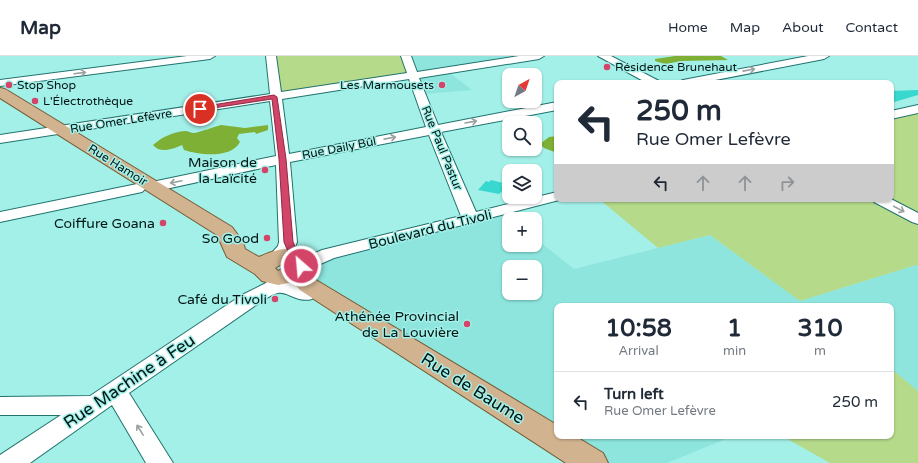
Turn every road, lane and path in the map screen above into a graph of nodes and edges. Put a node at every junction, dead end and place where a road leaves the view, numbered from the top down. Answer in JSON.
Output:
{"nodes":[{"id":1,"x":210,"y":56,"type":"edge"},
{"id":2,"x":271,"y":56,"type":"edge"},
{"id":3,"x":406,"y":56,"type":"edge"},
{"id":4,"x":539,"y":56,"type":"edge"},
{"id":5,"x":603,"y":56,"type":"edge"},
{"id":6,"x":824,"y":56,"type":"edge"},
{"id":7,"x":413,"y":75,"type":"junction"},
{"id":8,"x":650,"y":80,"type":"edge"},
{"id":9,"x":699,"y":80,"type":"edge"},
{"id":10,"x":0,"y":83,"type":"edge"},
{"id":11,"x":0,"y":92,"type":"edge"},
{"id":12,"x":274,"y":97,"type":"junction"},
{"id":13,"x":0,"y":102,"type":"edge"},
{"id":14,"x":554,"y":107,"type":"edge"},
{"id":15,"x":918,"y":109,"type":"edge"},
{"id":16,"x":894,"y":114,"type":"edge"},
{"id":17,"x":433,"y":129,"type":"junction"},
{"id":18,"x":54,"y":131,"type":"junction"},
{"id":19,"x":0,"y":139,"type":"edge"},
{"id":20,"x":0,"y":151,"type":"edge"},
{"id":21,"x":283,"y":159,"type":"junction"},
{"id":22,"x":145,"y":188,"type":"junction"},
{"id":23,"x":554,"y":198,"type":"edge"},
{"id":24,"x":886,"y":202,"type":"edge"},
{"id":25,"x":0,"y":217,"type":"edge"},
{"id":26,"x":470,"y":218,"type":"junction"},
{"id":27,"x":918,"y":219,"type":"edge"},
{"id":28,"x":283,"y":266,"type":"junction"},
{"id":29,"x":115,"y":390,"type":"junction"},
{"id":30,"x":93,"y":405,"type":"junction"},
{"id":31,"x":0,"y":406,"type":"edge"},
{"id":32,"x":9,"y":463,"type":"edge"},
{"id":33,"x":160,"y":463,"type":"edge"},
{"id":34,"x":572,"y":463,"type":"edge"},
{"id":35,"x":592,"y":463,"type":"edge"}],
"edges":[{"from":10,"to":1,"type":"street","one_way":true},
{"from":2,"to":12,"type":"street"},
{"from":3,"to":7,"type":"street","name":"Rue Paul Pastur"},
{"from":4,"to":7,"type":"street","name":"Rue Omer Lefèvre"},
{"from":5,"to":8,"type":"street"},
{"from":9,"to":6,"type":"street","one_way":true},
{"from":7,"to":12,"type":"street","name":"Rue Omer Lefèvre"},
{"from":7,"to":17,"type":"street","name":"Rue Paul Pastur"},
{"from":11,"to":18,"type":"main road","name":"Rue Hamoir"},
{"from":12,"to":18,"type":"street","name":"Rue Omer Lefèvre"},
{"from":12,"to":21,"type":"street"},
{"from":13,"to":18,"type":"main road","name":"Rue Hamoir"},
{"from":17,"to":14,"type":"street","name":"Rue Daily Bûl","one_way":true},
{"from":15,"to":16,"type":"street"},
{"from":21,"to":17,"type":"street","name":"Rue Daily Bûl","one_way":true},
{"from":17,"to":26,"type":"street","name":"Rue Paul Pastur"},
{"from":18,"to":19,"type":"street"},
{"from":18,"to":20,"type":"street"},
{"from":18,"to":22,"type":"main road","name":"Rue Hamoir"},
{"from":21,"to":22,"type":"street","name":"Rue Daily Bûl","one_way":true},
{"from":21,"to":28,"type":"street"},
{"from":22,"to":25,"type":"street","name":"Rue Daily Bûl"},
{"from":22,"to":28,"type":"main road","name":"Rue Hamoir"},
{"from":23,"to":26,"type":"street","name":"Boulevard du Tivoli"},
{"from":24,"to":27,"type":"street","one_way":true},
{"from":26,"to":28,"type":"street","name":"Boulevard du Tivoli"},
{"from":28,"to":29,"type":"street","name":"Rue Machine à Feu"},
{"from":28,"to":34,"type":"main road","name":"Rue de Baume"},
{"from":28,"to":35,"type":"main road","name":"Rue de Baume"},
{"from":29,"to":30,"type":"street","name":"Rue Machine à Feu"},
{"from":33,"to":29,"type":"street","one_way":true},
{"from":30,"to":31,"type":"street"},
{"from":30,"to":32,"type":"street","name":"Rue Machine à Feu"}]}
